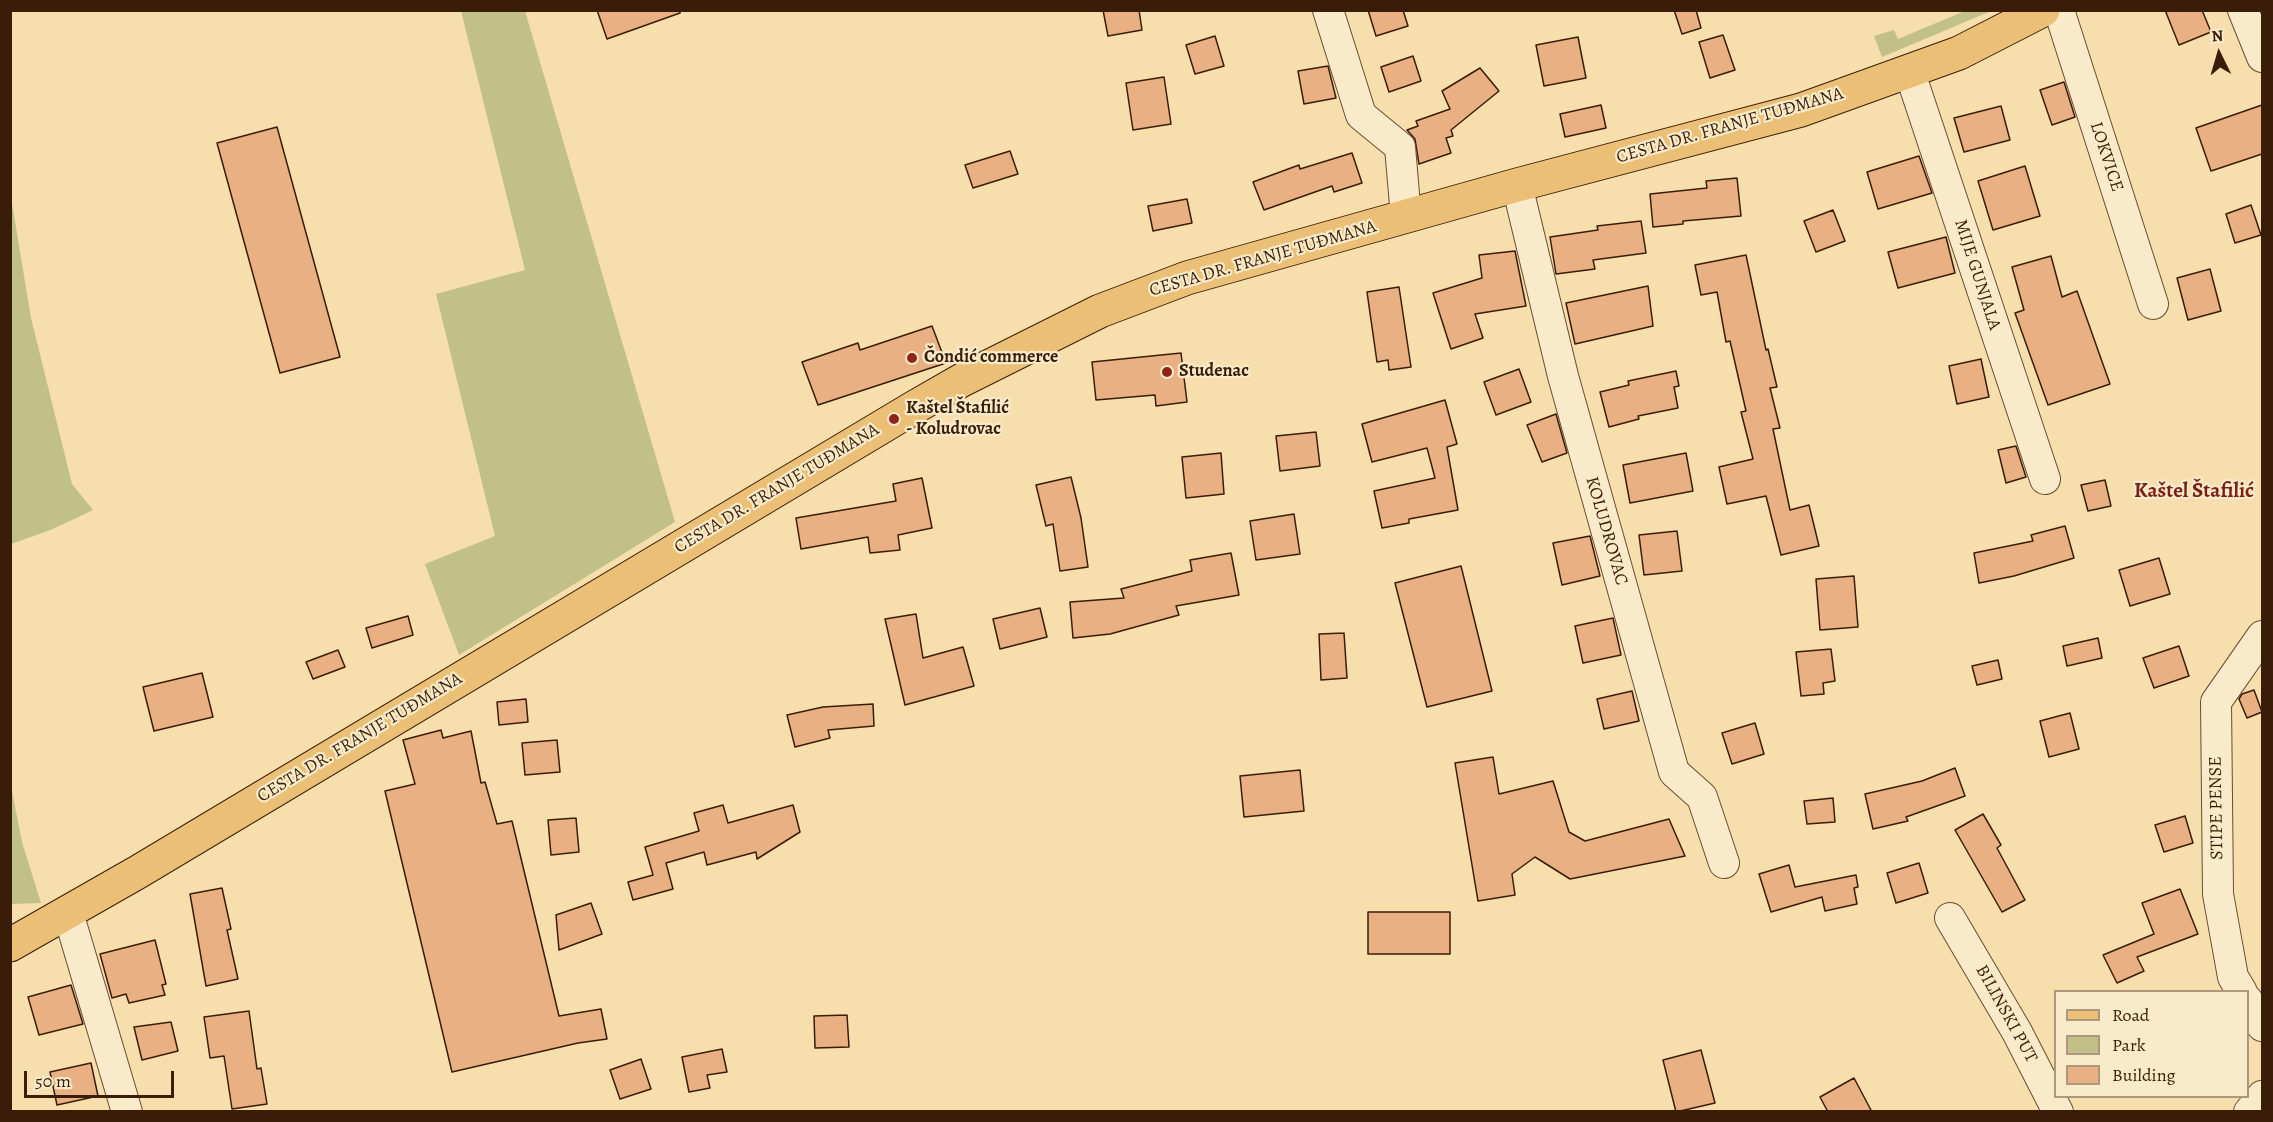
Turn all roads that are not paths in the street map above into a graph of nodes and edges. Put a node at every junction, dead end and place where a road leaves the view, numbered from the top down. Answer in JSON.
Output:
{"nodes":[{"id":1,"x":1328,"y":10,"type":"edge"},
{"id":2,"x":2043,"y":10,"type":"edge"},
{"id":3,"x":2059,"y":10,"type":"edge"},
{"id":4,"x":2244,"y":10,"type":"edge"},
{"id":5,"x":2262,"y":57,"type":"edge"},
{"id":6,"x":1909,"y":70,"type":"junction"},
{"id":7,"x":1517,"y":185,"type":"junction"},
{"id":8,"x":1406,"y":217,"type":"junction"},
{"id":9,"x":2153,"y":304,"type":"dead end"},
{"id":10,"x":2045,"y":480,"type":"dead end"},
{"id":11,"x":2262,"y":636,"type":"edge"},
{"id":12,"x":1724,"y":863,"type":"dead end"},
{"id":13,"x":68,"y":913,"type":"junction"},
{"id":14,"x":1950,"y":918,"type":"dead end"},
{"id":15,"x":10,"y":945,"type":"edge"},
{"id":16,"x":2241,"y":990,"type":"edge"},
{"id":17,"x":2249,"y":1004,"type":"edge"},
{"id":18,"x":2262,"y":1026,"type":"edge"},
{"id":19,"x":2262,"y":1096,"type":"edge"},
{"id":20,"x":127,"y":1112,"type":"edge"},
{"id":21,"x":2058,"y":1112,"type":"edge"},
{"id":22,"x":2249,"y":1112,"type":"edge"}],
"edges":[{"from":1,"to":8,"type":"street"},
{"from":2,"to":6,"type":"main road","name":"CESTA DR. FRANJE TUĐMANA"},
{"from":3,"to":9,"type":"street","name":"LOKVICE"},
{"from":4,"to":5,"type":"street"},
{"from":6,"to":7,"type":"main road","name":"CESTA DR. FRANJE TUĐMANA"},
{"from":6,"to":10,"type":"street","name":"MIJE GUNJALA"},
{"from":7,"to":8,"type":"main road","name":"CESTA DR. FRANJE TUĐMANA"},
{"from":7,"to":12,"type":"street","name":"KOLUDROVAC"},
{"from":8,"to":13,"type":"main road","name":"CESTA DR. FRANJE TUĐMANA"},
{"from":11,"to":16,"type":"street","name":"STIPE PENSE"},
{"from":13,"to":15,"type":"main road","name":"CESTA DR. FRANJE TUĐMANA"},
{"from":13,"to":20,"type":"street"},
{"from":14,"to":21,"type":"street","name":"BILINSKI PUT"},
{"from":17,"to":18,"type":"street"},
{"from":19,"to":22,"type":"street"}]}
